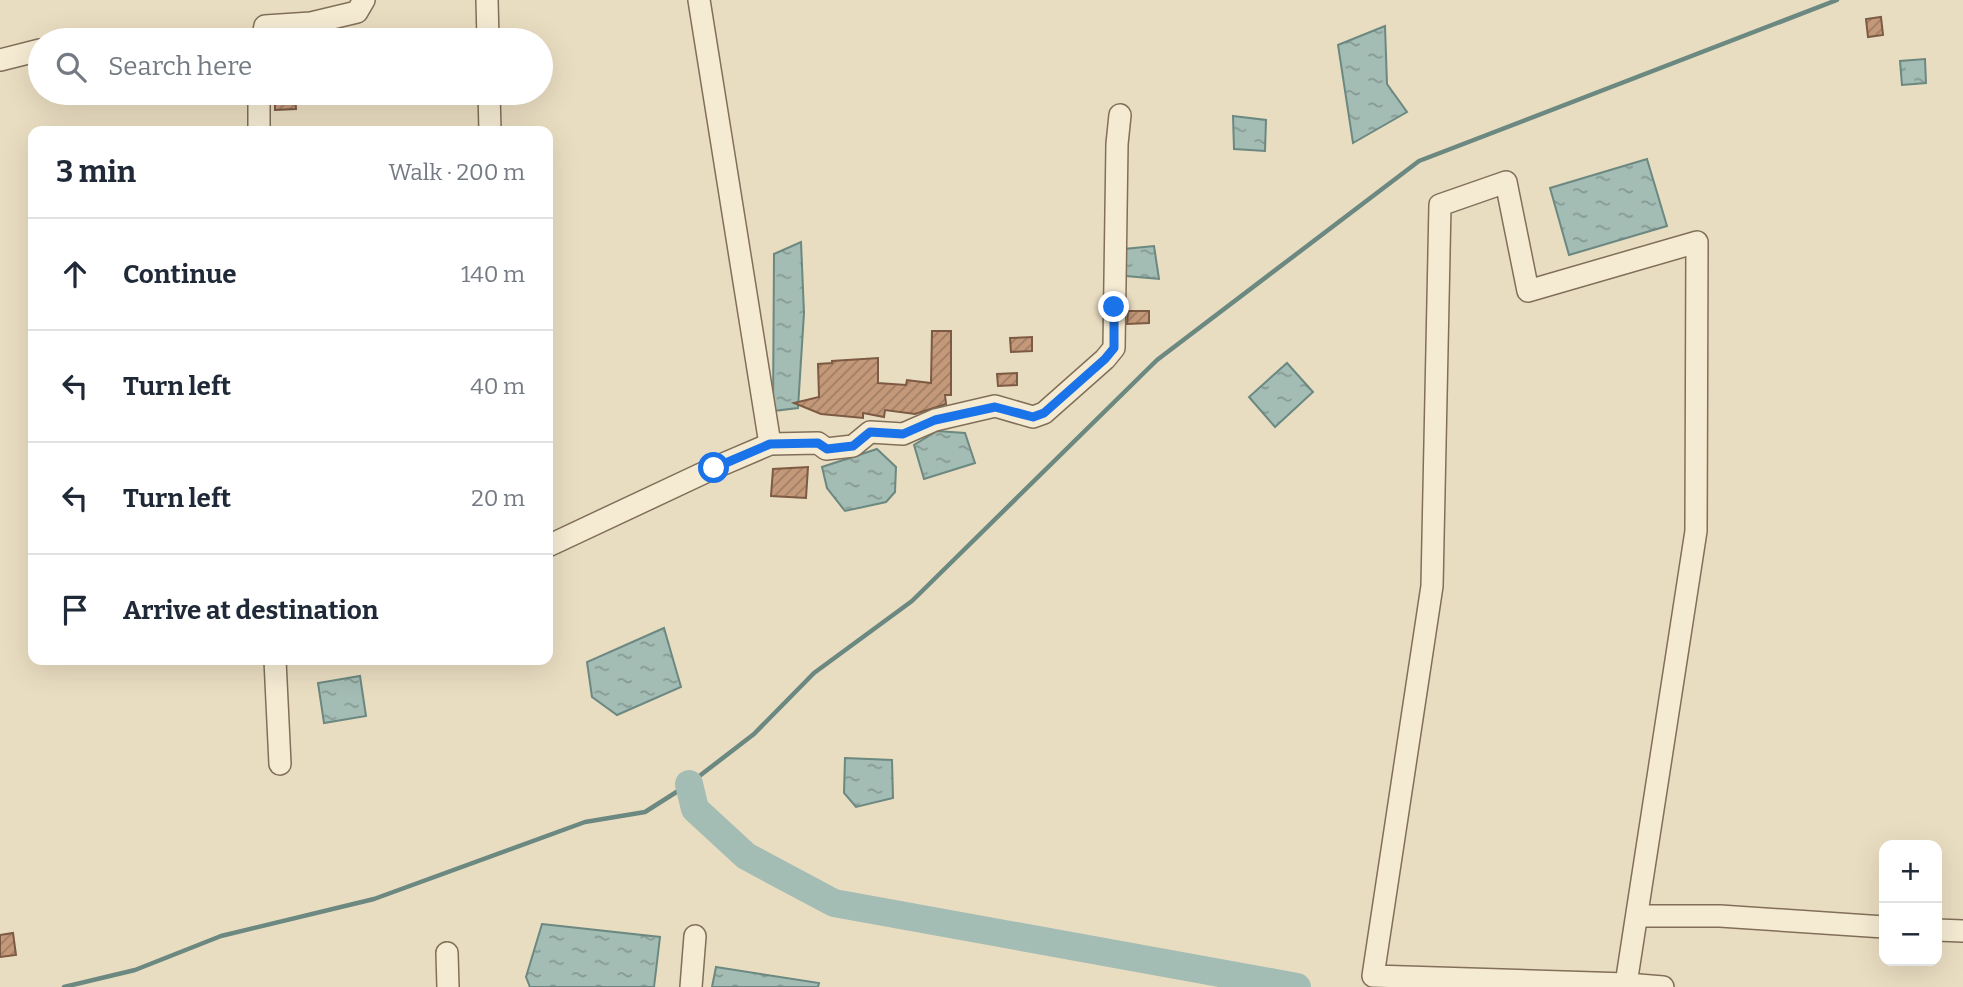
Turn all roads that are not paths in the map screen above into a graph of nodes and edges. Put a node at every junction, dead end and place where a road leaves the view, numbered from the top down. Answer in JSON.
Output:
{"nodes":[{"id":1,"x":364,"y":0,"type":"edge"},
{"id":2,"x":487,"y":0,"type":"edge"},
{"id":3,"x":699,"y":0,"type":"edge"},
{"id":4,"x":265,"y":28,"type":"edge"},
{"id":5,"x":488,"y":28,"type":"edge"},
{"id":6,"x":28,"y":53,"type":"edge"},
{"id":7,"x":0,"y":61,"type":"edge"},
{"id":8,"x":259,"y":105,"type":"edge"},
{"id":9,"x":489,"y":105,"type":"edge"},
{"id":10,"x":1120,"y":115,"type":"dead end"},
{"id":11,"x":259,"y":126,"type":"edge"},
{"id":12,"x":490,"y":126,"type":"edge"},
{"id":13,"x":770,"y":444,"type":"junction"},
{"id":14,"x":553,"y":544,"type":"edge"},
{"id":15,"x":275,"y":665,"type":"edge"},
{"id":16,"x":281,"y":764,"type":"dead end"},
{"id":17,"x":1637,"y":916,"type":"junction"},
{"id":18,"x":1879,"y":927,"type":"edge"},
{"id":19,"x":1942,"y":930,"type":"edge"},
{"id":20,"x":1963,"y":931,"type":"edge"},
{"id":21,"x":695,"y":936,"type":"dead end"},
{"id":22,"x":447,"y":953,"type":"dead end"},
{"id":23,"x":1626,"y":984,"type":"junction"},
{"id":24,"x":448,"y":987,"type":"edge"},
{"id":25,"x":691,"y":987,"type":"edge"},
{"id":26,"x":1663,"y":987,"type":"edge"}],
"edges":[{"from":1,"to":4,"type":"street"},
{"from":2,"to":5,"type":"street"},
{"from":3,"to":13,"type":"street"},
{"from":6,"to":7,"type":"street"},
{"from":8,"to":11,"type":"street"},
{"from":9,"to":12,"type":"street"},
{"from":10,"to":13,"type":"street"},
{"from":13,"to":14,"type":"street"},
{"from":15,"to":16,"type":"street"},
{"from":17,"to":18,"type":"street"},
{"from":17,"to":23,"type":"street"},
{"from":17,"to":23,"type":"street"},
{"from":19,"to":20,"type":"street"},
{"from":21,"to":25,"type":"street"},
{"from":22,"to":24,"type":"street"},
{"from":23,"to":26,"type":"street"}]}
